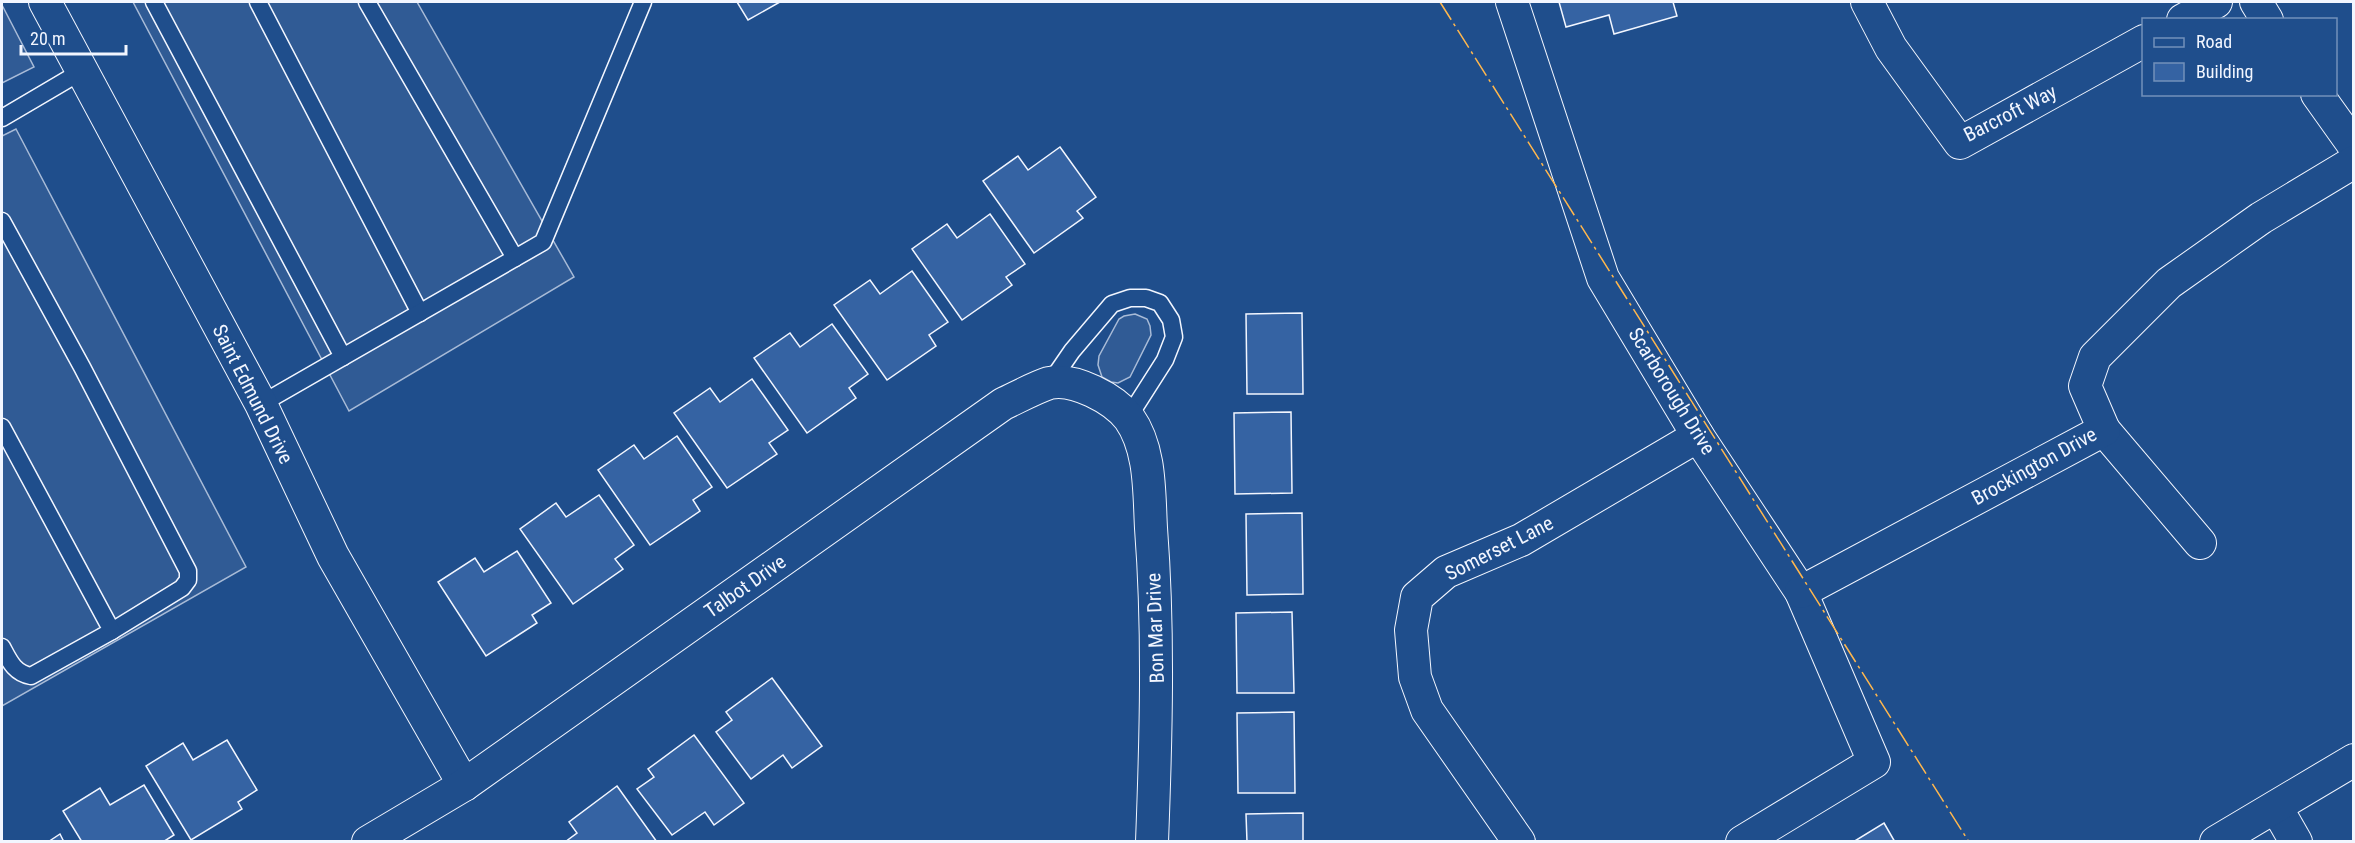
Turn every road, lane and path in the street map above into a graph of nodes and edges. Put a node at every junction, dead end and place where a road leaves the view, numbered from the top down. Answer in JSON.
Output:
{"nodes":[{"id":1,"x":45,"y":2,"type":"edge"},
{"id":2,"x":154,"y":2,"type":"edge"},
{"id":3,"x":258,"y":2,"type":"edge"},
{"id":4,"x":367,"y":2,"type":"edge"},
{"id":5,"x":643,"y":2,"type":"edge"},
{"id":6,"x":1512,"y":2,"type":"edge"},
{"id":7,"x":1868,"y":2,"type":"edge"},
{"id":8,"x":2216,"y":2,"type":"edge"},
{"id":9,"x":2256,"y":2,"type":"edge"},
{"id":10,"x":2187,"y":18,"type":"edge"},
{"id":11,"x":2266,"y":18,"type":"edge"},
{"id":12,"x":2142,"y":42,"type":"edge"},
{"id":13,"x":82,"y":71,"type":"junction"},
{"id":14,"x":2318,"y":96,"type":"edge"},
{"id":15,"x":2,"y":118,"type":"edge"},
{"id":16,"x":2354,"y":146,"type":"edge"},
{"id":17,"x":2354,"y":162,"type":"edge"},
{"id":18,"x":2,"y":221,"type":"edge"},
{"id":19,"x":515,"y":258,"type":"junction"},
{"id":20,"x":420,"y":313,"type":"junction"},
{"id":21,"x":343,"y":357,"type":"junction"},
{"id":22,"x":1050,"y":383,"type":"junction"},
{"id":23,"x":261,"y":405,"type":"junction"},
{"id":24,"x":1128,"y":418,"type":"junction"},
{"id":25,"x":2,"y":427,"type":"edge"},
{"id":26,"x":2104,"y":430,"type":"junction"},
{"id":27,"x":1698,"y":436,"type":"junction"},
{"id":28,"x":2200,"y":543,"type":"dead end"},
{"id":29,"x":1801,"y":592,"type":"junction"},
{"id":30,"x":112,"y":631,"type":"junction"},
{"id":31,"x":2,"y":646,"type":"edge"},
{"id":32,"x":2354,"y":760,"type":"edge"},
{"id":33,"x":464,"y":785,"type":"junction"},
{"id":34,"x":2276,"y":807,"type":"junction"},
{"id":35,"x":368,"y":842,"type":"edge"},
{"id":36,"x":1152,"y":842,"type":"edge"},
{"id":37,"x":1519,"y":842,"type":"edge"},
{"id":38,"x":1742,"y":842,"type":"edge"},
{"id":39,"x":2216,"y":842,"type":"edge"},
{"id":40,"x":2296,"y":842,"type":"edge"}],
"edges":[{"from":1,"to":13,"type":"street","name":"Saint Edmund Drive"},
{"from":2,"to":21,"type":"lane"},
{"from":3,"to":20,"type":"lane"},
{"from":4,"to":19,"type":"lane"},
{"from":5,"to":19,"type":"lane"},
{"from":6,"to":27,"type":"street","name":"Scarborough Drive"},
{"from":7,"to":12,"type":"street","name":"Barcroft Way"},
{"from":8,"to":10,"type":"street"},
{"from":9,"to":11,"type":"street"},
{"from":13,"to":15,"type":"lane"},
{"from":13,"to":23,"type":"street","name":"Saint Edmund Drive"},
{"from":14,"to":16,"type":"street"},
{"from":17,"to":26,"type":"street","name":"Brockington Drive"},
{"from":18,"to":30,"type":"lane"},
{"from":19,"to":20,"type":"lane"},
{"from":20,"to":21,"type":"lane"},
{"from":21,"to":23,"type":"lane"},
{"from":22,"to":24,"type":"street","name":"Talbot Drive"},
{"from":22,"to":24,"type":"lane"},
{"from":22,"to":33,"type":"street","name":"Talbot Drive"},
{"from":23,"to":33,"type":"street","name":"Saint Edmund Drive"},
{"from":24,"to":36,"type":"street","name":"Bon Mar Drive"},
{"from":25,"to":30,"type":"lane"},
{"from":26,"to":28,"type":"street"},
{"from":26,"to":29,"type":"street","name":"Brockington Drive"},
{"from":27,"to":29,"type":"street","name":"Scarborough Drive"},
{"from":27,"to":37,"type":"street","name":"Somerset Lane"},
{"from":29,"to":38,"type":"street","name":"Scarborough Drive"},
{"from":30,"to":31,"type":"lane"},
{"from":32,"to":34,"type":"street"},
{"from":33,"to":35,"type":"street","name":"Talbot Drive"},
{"from":34,"to":39,"type":"street"},
{"from":34,"to":40,"type":"street"}]}
